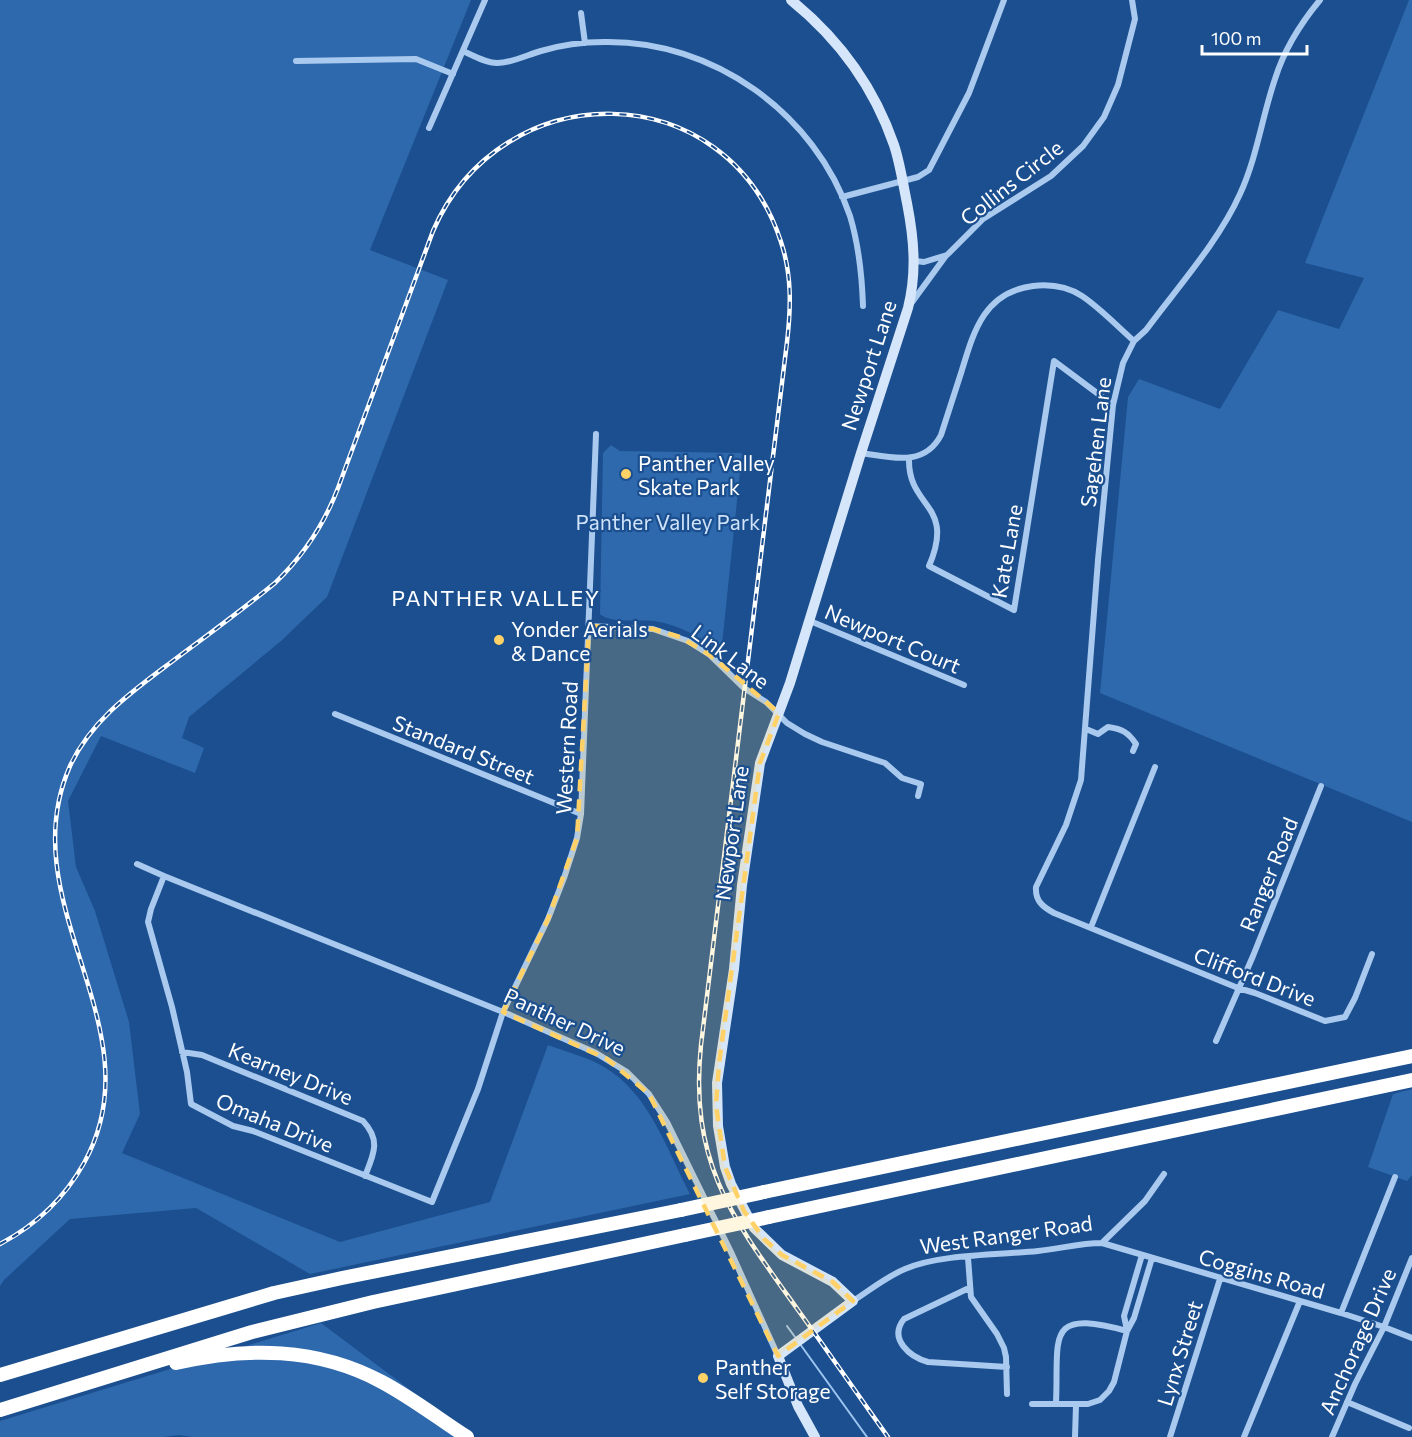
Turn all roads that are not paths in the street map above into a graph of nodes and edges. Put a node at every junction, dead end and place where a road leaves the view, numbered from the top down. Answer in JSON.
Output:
{"nodes":[{"id":1,"x":484,"y":0,"type":"edge"},
{"id":2,"x":791,"y":0,"type":"edge"},
{"id":3,"x":1004,"y":0,"type":"edge"},
{"id":4,"x":1132,"y":0,"type":"edge"},
{"id":5,"x":1320,"y":0,"type":"edge"},
{"id":6,"x":581,"y":13,"type":"dead end"},
{"id":7,"x":585,"y":43,"type":"junction"},
{"id":8,"x":463,"y":51,"type":"junction"},
{"id":9,"x":296,"y":61,"type":"dead end"},
{"id":10,"x":453,"y":74,"type":"junction"},
{"id":11,"x":429,"y":128,"type":"dead end"},
{"id":12,"x":903,"y":180,"type":"junction"},
{"id":13,"x":842,"y":197,"type":"junction"},
{"id":14,"x":947,"y":255,"type":"junction"},
{"id":15,"x":915,"y":261,"type":"junction"},
{"id":16,"x":863,"y":306,"type":"dead end"},
{"id":17,"x":908,"y":308,"type":"junction"},
{"id":18,"x":1134,"y":341,"type":"junction"},
{"id":19,"x":1113,"y":405,"type":"junction"},
{"id":20,"x":596,"y":434,"type":"dead end"},
{"id":21,"x":861,"y":453,"type":"junction"},
{"id":22,"x":909,"y":459,"type":"junction"},
{"id":23,"x":810,"y":621,"type":"junction"},
{"id":24,"x":589,"y":626,"type":"junction"},
{"id":25,"x":964,"y":685,"type":"dead end"},
{"id":26,"x":779,"y":713,"type":"junction"},
{"id":27,"x":335,"y":714,"type":"dead end"},
{"id":28,"x":1086,"y":729,"type":"junction"},
{"id":29,"x":1133,"y":751,"type":"dead end"},
{"id":30,"x":1155,"y":767,"type":"dead end"},
{"id":31,"x":1321,"y":786,"type":"dead end"},
{"id":32,"x":918,"y":796,"type":"dead end"},
{"id":33,"x":581,"y":814,"type":"junction"},
{"id":34,"x":137,"y":864,"type":"dead end"},
{"id":35,"x":164,"y":876,"type":"junction"},
{"id":36,"x":1036,"y":897,"type":"joint"},
{"id":37,"x":1091,"y":927,"type":"junction"},
{"id":38,"x":1372,"y":954,"type":"dead end"},
{"id":39,"x":1238,"y":988,"type":"junction"},
{"id":40,"x":503,"y":1012,"type":"junction"},
{"id":41,"x":1216,"y":1041,"type":"dead end"},
{"id":42,"x":182,"y":1052,"type":"junction"},
{"id":43,"x":1412,"y":1056,"type":"edge"},
{"id":44,"x":1412,"y":1080,"type":"edge"},
{"id":45,"x":1164,"y":1174,"type":"dead end"},
{"id":46,"x":365,"y":1176,"type":"junction"},
{"id":47,"x":1395,"y":1177,"type":"dead end"},
{"id":48,"x":432,"y":1202,"type":"joint"},
{"id":49,"x":1102,"y":1243,"type":"junction"},
{"id":50,"x":1142,"y":1255,"type":"junction"},
{"id":51,"x":968,"y":1258,"type":"junction"},
{"id":52,"x":1152,"y":1258,"type":"junction"},
{"id":53,"x":1412,"y":1258,"type":"edge"},
{"id":54,"x":1220,"y":1279,"type":"junction"},
{"id":55,"x":969,"y":1288,"type":"junction"},
{"id":56,"x":854,"y":1301,"type":"junction"},
{"id":57,"x":1300,"y":1301,"type":"junction"},
{"id":58,"x":1341,"y":1313,"type":"junction"},
{"id":59,"x":1384,"y":1327,"type":"junction"},
{"id":60,"x":1127,"y":1331,"type":"junction"},
{"id":61,"x":1412,"y":1338,"type":"edge"},
{"id":62,"x":778,"y":1356,"type":"junction"},
{"id":63,"x":1006,"y":1367,"type":"junction"},
{"id":64,"x":0,"y":1375,"type":"edge"},
{"id":65,"x":78,"y":1386,"type":"junction"},
{"id":66,"x":1007,"y":1394,"type":"dead end"},
{"id":67,"x":1347,"y":1402,"type":"junction"},
{"id":68,"x":1056,"y":1403,"type":"junction"},
{"id":69,"x":1032,"y":1404,"type":"dead end"},
{"id":70,"x":1076,"y":1405,"type":"junction"},
{"id":71,"x":0,"y":1410,"type":"edge"},
{"id":72,"x":1409,"y":1428,"type":"dead end"},
{"id":73,"x":467,"y":1437,"type":"edge"},
{"id":74,"x":814,"y":1437,"type":"edge"},
{"id":75,"x":1075,"y":1437,"type":"edge"},
{"id":76,"x":1170,"y":1437,"type":"edge"},
{"id":77,"x":1244,"y":1437,"type":"edge"},
{"id":78,"x":1332,"y":1437,"type":"edge"}],
"edges":[{"from":1,"to":8,"type":"street"},
{"from":2,"to":12,"type":"street","name":"Newport Lane"},
{"from":3,"to":12,"type":"street"},
{"from":4,"to":14,"type":"street","name":"Collins Circle"},
{"from":5,"to":18,"type":"street","name":"Sagehen Lane"},
{"from":6,"to":7,"type":"street"},
{"from":7,"to":8,"type":"street"},
{"from":7,"to":13,"type":"street"},
{"from":8,"to":10,"type":"street"},
{"from":9,"to":10,"type":"street"},
{"from":10,"to":11,"type":"street"},
{"from":12,"to":13,"type":"street"},
{"from":12,"to":15,"type":"street","name":"Newport Lane"},
{"from":13,"to":16,"type":"street"},
{"from":14,"to":15,"type":"street"},
{"from":14,"to":17,"type":"street","name":"Collins Circle"},
{"from":15,"to":17,"type":"street","name":"Newport Lane"},
{"from":17,"to":21,"type":"street","name":"Newport Lane"},
{"from":18,"to":19,"type":"street","name":"Sagehen Lane"},
{"from":18,"to":22,"type":"street"},
{"from":19,"to":22,"type":"street","name":"Kate Lane"},
{"from":19,"to":28,"type":"street","name":"Sagehen Lane"},
{"from":20,"to":24,"type":"street","name":"Western Road"},
{"from":21,"to":22,"type":"street"},
{"from":21,"to":23,"type":"street","name":"Newport Lane"},
{"from":23,"to":25,"type":"street","name":"Newport Court"},
{"from":23,"to":26,"type":"street","name":"Newport Lane"},
{"from":24,"to":26,"type":"street","name":"Link Lane"},
{"from":24,"to":33,"type":"street","name":"Western Road"},
{"from":26,"to":32,"type":"street","name":"Link Lane"},
{"from":26,"to":56,"type":"street","name":"Newport Lane"},
{"from":27,"to":33,"type":"street","name":"Standard Street"},
{"from":28,"to":29,"type":"street"},
{"from":28,"to":36,"type":"street","name":"Sagehen Lane"},
{"from":30,"to":37,"type":"street"},
{"from":31,"to":39,"type":"street","name":"Ranger Road"},
{"from":33,"to":40,"type":"street","name":"Western Road"},
{"from":34,"to":35,"type":"street","name":"Panther Drive"},
{"from":35,"to":40,"type":"street","name":"Panther Drive"},
{"from":35,"to":42,"type":"street","name":"Omaha Drive"},
{"from":36,"to":37,"type":"street","name":"Clifford Drive"},
{"from":37,"to":39,"type":"street","name":"Clifford Drive"},
{"from":38,"to":39,"type":"street","name":"Clifford Drive"},
{"from":39,"to":41,"type":"street","name":"Ranger Road"},
{"from":40,"to":48,"type":"street","name":"Western Road"},
{"from":40,"to":62,"type":"street","name":"Panther Drive"},
{"from":42,"to":46,"type":"street","name":"Omaha Drive"},
{"from":42,"to":46,"type":"street","name":"Kearney Drive"},
{"from":43,"to":64,"type":"highway","bridge":true},
{"from":44,"to":65,"type":"highway","bridge":true},
{"from":45,"to":49,"type":"street","name":"West Ranger Road"},
{"from":46,"to":48,"type":"street","name":"Omaha Drive"},
{"from":47,"to":58,"type":"street"},
{"from":49,"to":50,"type":"street","name":"Coggins Road"},
{"from":49,"to":51,"type":"street","name":"West Ranger Road"},
{"from":50,"to":52,"type":"street","name":"Coggins Road"},
{"from":50,"to":60,"type":"street"},
{"from":51,"to":55,"type":"street"},
{"from":51,"to":56,"type":"street","name":"West Ranger Road"},
{"from":52,"to":54,"type":"street","name":"Coggins Road"},
{"from":52,"to":60,"type":"street"},
{"from":53,"to":59,"type":"street","name":"Anchorage Drive"},
{"from":54,"to":57,"type":"street","name":"Coggins Road"},
{"from":54,"to":76,"type":"street","name":"Lynx Street"},
{"from":55,"to":63,"type":"street"},
{"from":55,"to":63,"type":"street"},
{"from":56,"to":62,"type":"street","name":"West Ranger Road"},
{"from":57,"to":58,"type":"street","name":"Coggins Road"},
{"from":57,"to":77,"type":"street"},
{"from":58,"to":59,"type":"street","name":"Coggins Road"},
{"from":59,"to":61,"type":"street","name":"Coggins Road"},
{"from":59,"to":67,"type":"street","name":"Anchorage Drive"},
{"from":60,"to":68,"type":"street"},
{"from":60,"to":70,"type":"street"},
{"from":62,"to":74,"type":"street","name":"Panther Drive"},
{"from":63,"to":66,"type":"street"},
{"from":65,"to":71,"type":"highway"},
{"from":65,"to":73,"type":"highway"},
{"from":67,"to":72,"type":"street"},
{"from":67,"to":78,"type":"street","name":"Anchorage Drive"},
{"from":68,"to":69,"type":"street"},
{"from":68,"to":70,"type":"street"},
{"from":70,"to":75,"type":"street"}]}
